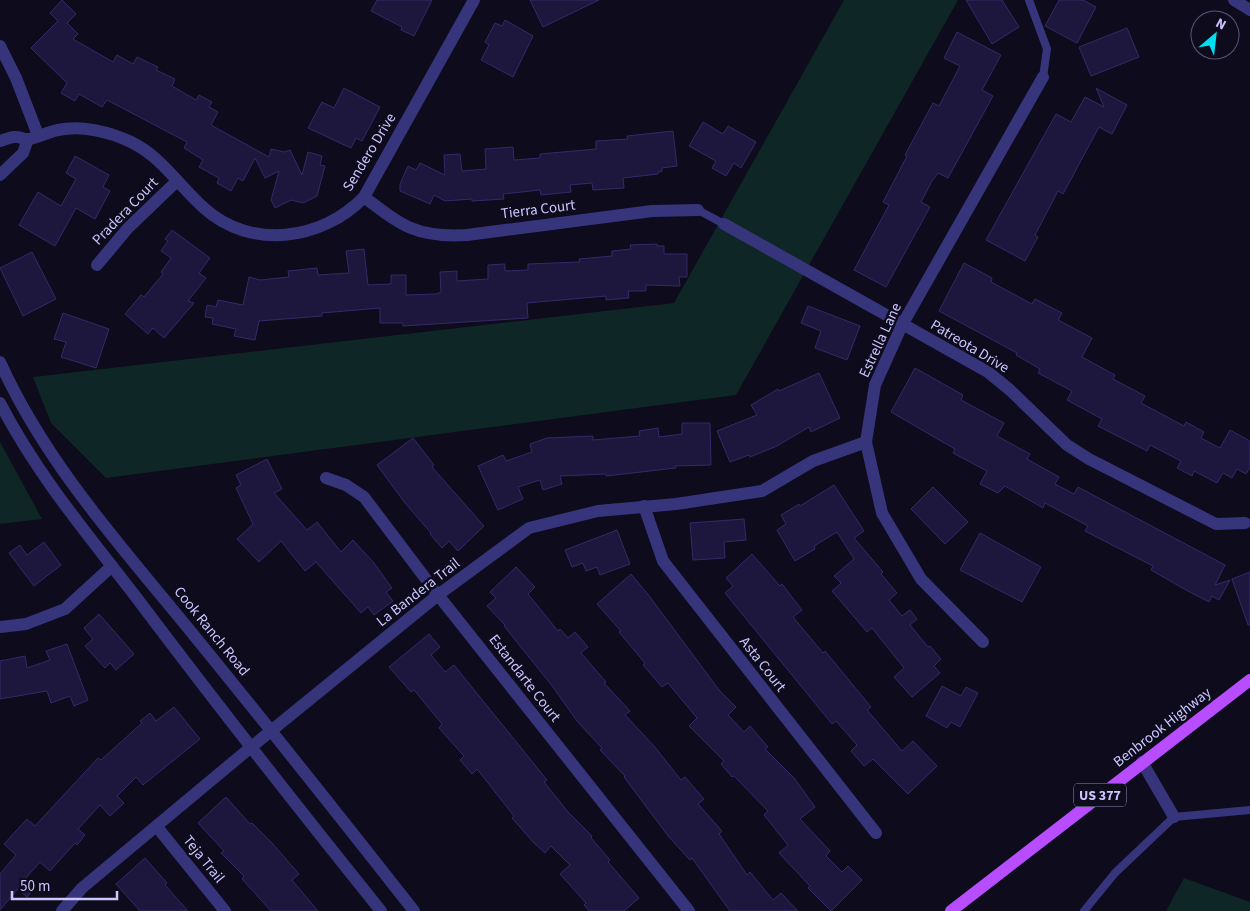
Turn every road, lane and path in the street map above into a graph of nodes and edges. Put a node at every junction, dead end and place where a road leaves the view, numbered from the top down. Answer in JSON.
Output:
{"nodes":[{"id":1,"x":474,"y":0,"type":"edge"},
{"id":2,"x":1029,"y":0,"type":"edge"},
{"id":3,"x":1234,"y":0,"type":"edge"},
{"id":4,"x":1250,"y":10,"type":"edge"},
{"id":5,"x":0,"y":46,"type":"edge"},
{"id":6,"x":1043,"y":76,"type":"joint"},
{"id":7,"x":33,"y":137,"type":"junction"},
{"id":8,"x":0,"y":141,"type":"edge"},
{"id":9,"x":0,"y":174,"type":"edge"},
{"id":10,"x":177,"y":181,"type":"junction"},
{"id":11,"x":364,"y":197,"type":"junction"},
{"id":12,"x":698,"y":210,"type":"joint"},
{"id":13,"x":724,"y":224,"type":"joint"},
{"id":14,"x":98,"y":264,"type":"dead end"},
{"id":15,"x":902,"y":326,"type":"junction"},
{"id":16,"x":0,"y":362,"type":"edge"},
{"id":17,"x":0,"y":403,"type":"edge"},
{"id":18,"x":866,"y":442,"type":"junction"},
{"id":19,"x":326,"y":478,"type":"dead end"},
{"id":20,"x":644,"y":506,"type":"junction"},
{"id":21,"x":1245,"y":523,"type":"dead end"},
{"id":22,"x":112,"y":566,"type":"junction"},
{"id":23,"x":438,"y":596,"type":"junction"},
{"id":24,"x":0,"y":627,"type":"edge"},
{"id":25,"x":983,"y":642,"type":"dead end"},
{"id":26,"x":1250,"y":680,"type":"edge"},
{"id":27,"x":271,"y":730,"type":"junction"},
{"id":28,"x":250,"y":748,"type":"junction"},
{"id":29,"x":1142,"y":762,"type":"junction"},
{"id":30,"x":1250,"y":810,"type":"edge"},
{"id":31,"x":1174,"y":817,"type":"junction"},
{"id":32,"x":157,"y":827,"type":"junction"},
{"id":33,"x":876,"y":833,"type":"dead end"},
{"id":34,"x":62,"y":911,"type":"edge"},
{"id":35,"x":225,"y":911,"type":"edge"},
{"id":36,"x":381,"y":911,"type":"edge"},
{"id":37,"x":414,"y":911,"type":"edge"},
{"id":38,"x":689,"y":911,"type":"edge"},
{"id":39,"x":952,"y":911,"type":"edge"},
{"id":40,"x":1084,"y":911,"type":"edge"}],
"edges":[{"from":1,"to":11,"type":"street","name":"Sendero Drive"},
{"from":2,"to":6,"type":"lane"},
{"from":3,"to":4,"type":"street"},
{"from":5,"to":7,"type":"street"},
{"from":6,"to":15,"type":"street","name":"Estrella Lane"},
{"from":7,"to":8,"type":"street","name":"Sendero Drive"},
{"from":7,"to":9,"type":"street"},
{"from":7,"to":10,"type":"street","name":"Sendero Drive"},
{"from":10,"to":11,"type":"street","name":"Sendero Drive"},
{"from":10,"to":14,"type":"street","name":"Pradera Court"},
{"from":11,"to":12,"type":"street","name":"Tierra Court"},
{"from":12,"to":13,"type":"lane","name":"Tierra Court"},
{"from":13,"to":15,"type":"street","name":"Patreota Drive"},
{"from":15,"to":18,"type":"street","name":"Estrella Lane"},
{"from":15,"to":21,"type":"street","name":"Patreota Drive"},
{"from":16,"to":27,"type":"street","name":"Cook Ranch Road"},
{"from":17,"to":22,"type":"street"},
{"from":18,"to":20,"type":"street","name":"La Bandera Trail"},
{"from":18,"to":25,"type":"street","name":"Estrella Lane"},
{"from":19,"to":23,"type":"street","name":"Estandarte Court"},
{"from":20,"to":23,"type":"street","name":"La Bandera Trail"},
{"from":20,"to":33,"type":"street","name":"Asta Court"},
{"from":22,"to":24,"type":"street"},
{"from":22,"to":28,"type":"street"},
{"from":23,"to":27,"type":"street","name":"La Bandera Trail"},
{"from":23,"to":38,"type":"street","name":"Estandarte Court"},
{"from":26,"to":29,"type":"main road","name":"Benbrook Highway","number":"US 377"},
{"from":27,"to":28,"type":"street","name":"La Bandera Trail"},
{"from":27,"to":37,"type":"street","name":"Cook Ranch Road"},
{"from":28,"to":32,"type":"street","name":"La Bandera Trail"},
{"from":28,"to":36,"type":"street"},
{"from":29,"to":31,"type":"street"},
{"from":29,"to":39,"type":"main road","name":"Benbrook Highway","number":"US 377"},
{"from":30,"to":31,"type":"lane"},
{"from":31,"to":40,"type":"lane"},
{"from":32,"to":34,"type":"street","name":"La Bandera Trail"},
{"from":32,"to":35,"type":"street","name":"Teja Trail"}]}
